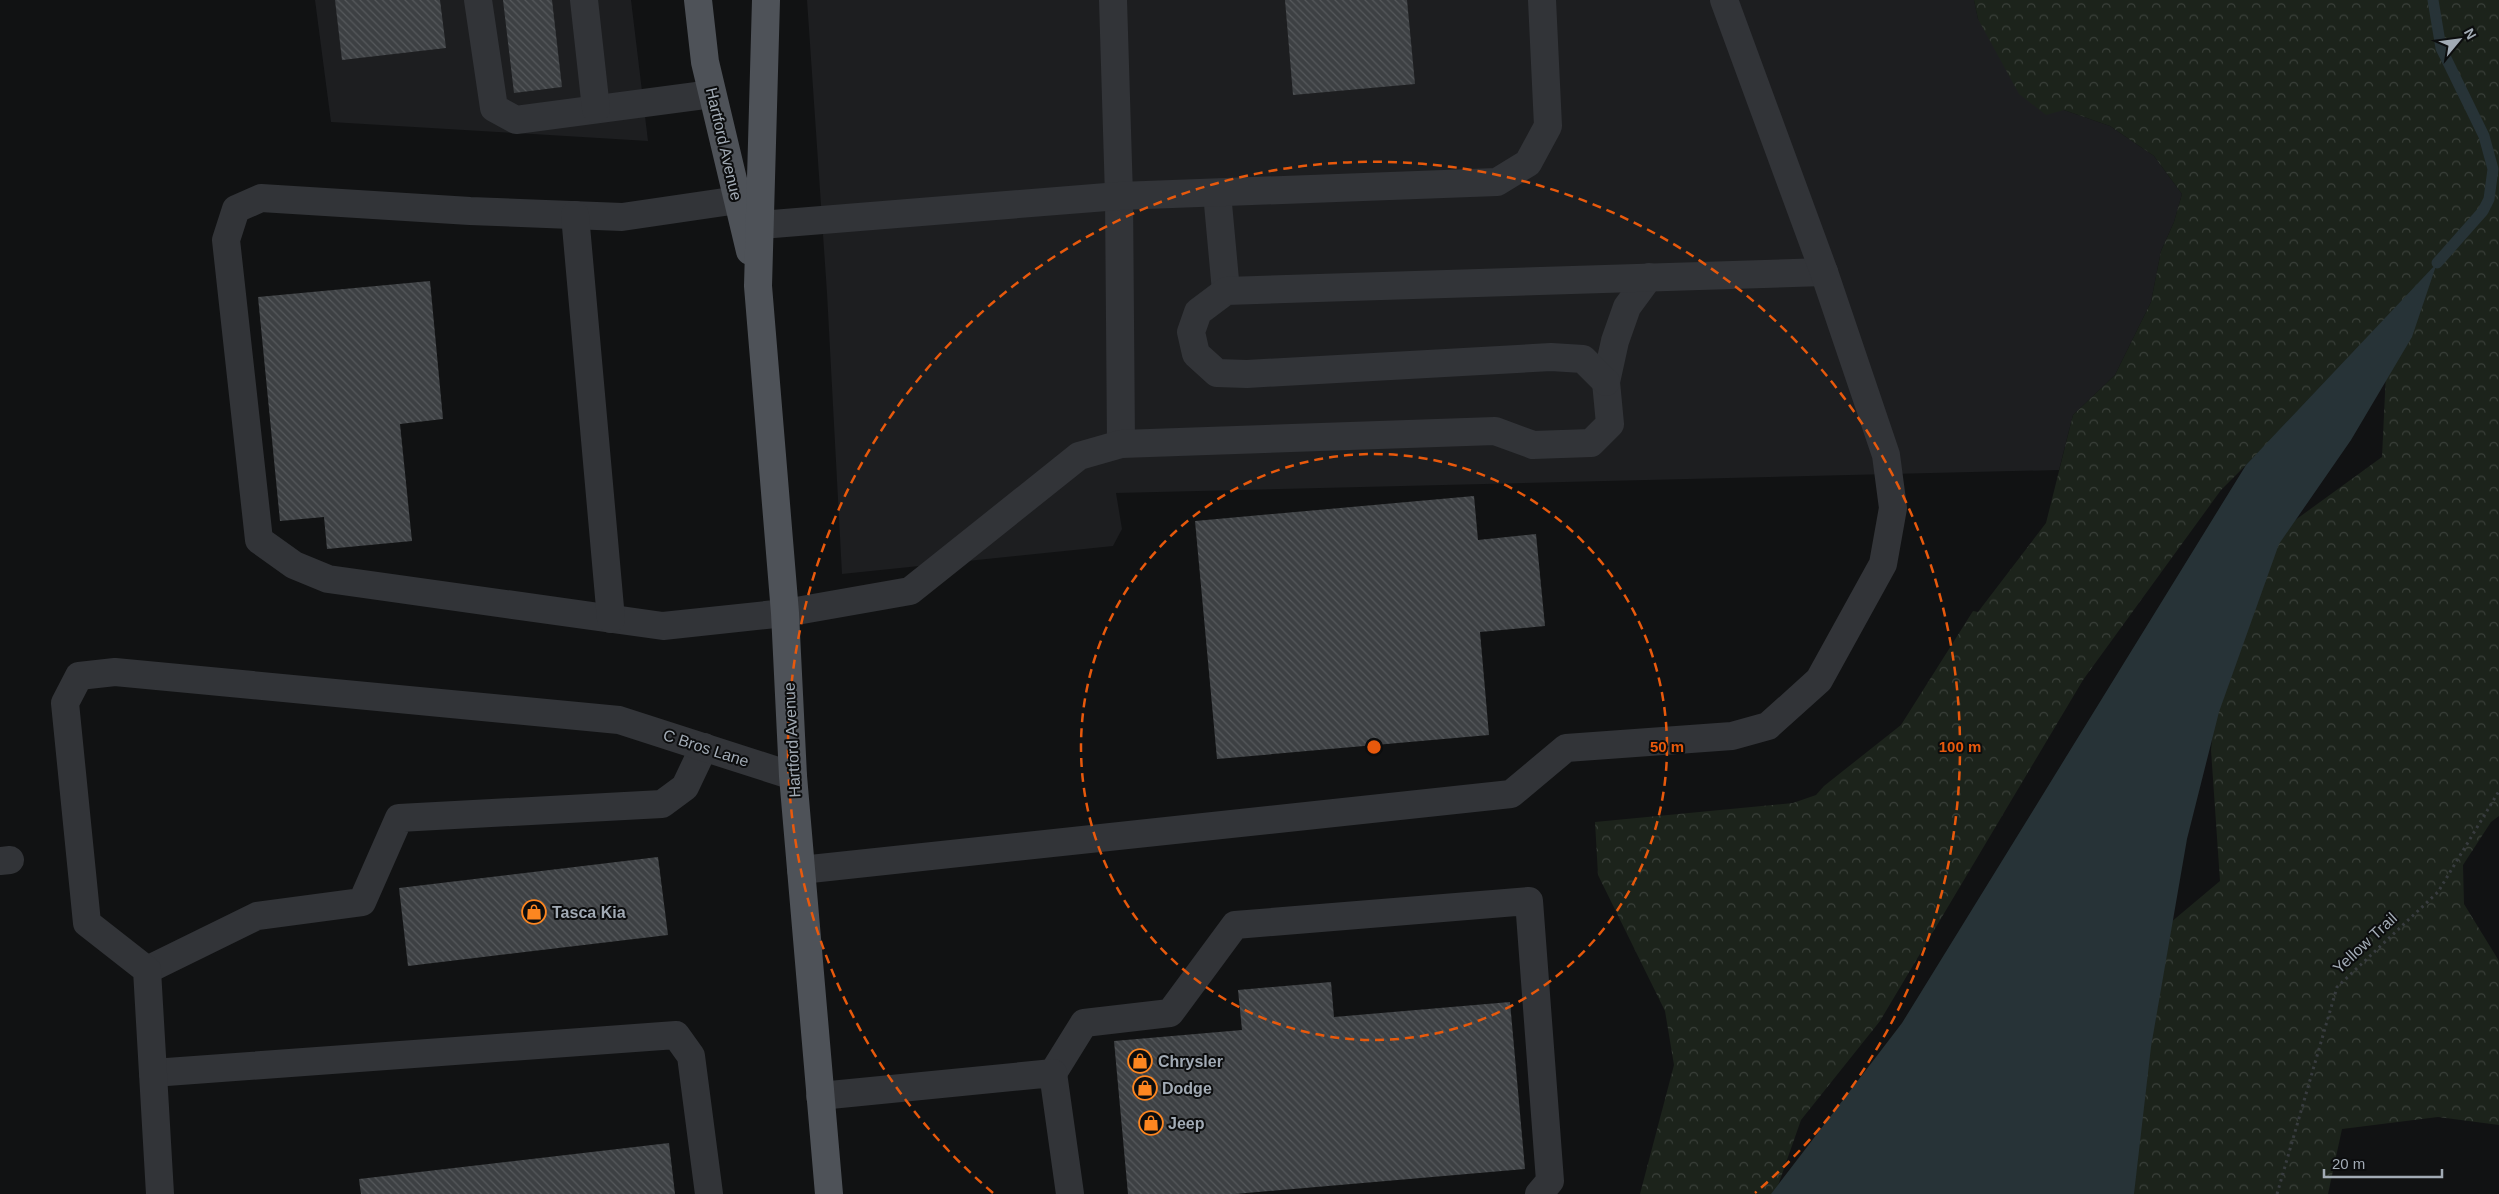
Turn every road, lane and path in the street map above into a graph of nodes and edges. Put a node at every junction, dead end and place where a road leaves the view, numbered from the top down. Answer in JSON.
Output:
{"nodes":[{"id":1,"x":478,"y":0,"type":"edge"},
{"id":2,"x":584,"y":0,"type":"edge"},
{"id":3,"x":698,"y":0,"type":"edge"},
{"id":4,"x":766,"y":0,"type":"edge"},
{"id":5,"x":1113,"y":0,"type":"edge"},
{"id":6,"x":1542,"y":0,"type":"edge"},
{"id":7,"x":1724,"y":0,"type":"edge"},
{"id":8,"x":712,"y":94,"type":"junction"},
{"id":9,"x":596,"y":109,"type":"junction"},
{"id":10,"x":1217,"y":193,"type":"junction"},
{"id":11,"x":1119,"y":196,"type":"junction"},
{"id":12,"x":738,"y":200,"type":"junction"},
{"id":13,"x":575,"y":215,"type":"junction"},
{"id":14,"x":760,"y":225,"type":"junction"},
{"id":15,"x":1824,"y":272,"type":"junction"},
{"id":16,"x":1649,"y":277,"type":"junction"},
{"id":17,"x":758,"y":286,"type":"junction"},
{"id":18,"x":1226,"y":291,"type":"junction"},
{"id":19,"x":1606,"y":382,"type":"junction"},
{"id":20,"x":1121,"y":444,"type":"junction"},
{"id":21,"x":785,"y":613,"type":"junction"},
{"id":22,"x":611,"y":619,"type":"junction"},
{"id":23,"x":704,"y":747,"type":"junction"},
{"id":24,"x":793,"y":776,"type":"junction"},
{"id":25,"x":2499,"y":791,"type":"edge"},
{"id":26,"x":801,"y":870,"type":"junction"},
{"id":27,"x":147,"y":970,"type":"junction"},
{"id":28,"x":153,"y":1073,"type":"junction"},
{"id":29,"x":1053,"y":1073,"type":"junction"},
{"id":30,"x":820,"y":1096,"type":"junction"},
{"id":31,"x":160,"y":1194,"type":"edge"},
{"id":32,"x":709,"y":1194,"type":"edge"},
{"id":33,"x":829,"y":1194,"type":"edge"},
{"id":34,"x":1070,"y":1194,"type":"edge"},
{"id":35,"x":1539,"y":1194,"type":"edge"},
{"id":36,"x":2277,"y":1194,"type":"edge"}],
"edges":[{"from":1,"to":9,"type":"lane"},
{"from":2,"to":9,"type":"lane"},
{"from":3,"to":8,"type":"main road","name":"Hartford Avenue"},
{"from":4,"to":14,"type":"main road","name":"Hartford Avenue"},
{"from":5,"to":11,"type":"lane"},
{"from":6,"to":10,"type":"lane"},
{"from":7,"to":15,"type":"lane"},
{"from":8,"to":9,"type":"lane"},
{"from":8,"to":12,"type":"main road","name":"Hartford Avenue"},
{"from":10,"to":11,"type":"lane"},
{"from":10,"to":18,"type":"lane"},
{"from":11,"to":14,"type":"lane"},
{"from":11,"to":20,"type":"lane"},
{"from":12,"to":13,"type":"lane"},
{"from":12,"to":17,"type":"main road","name":"Hartford Avenue"},
{"from":13,"to":22,"type":"lane"},
{"from":13,"to":22,"type":"lane"},
{"from":14,"to":17,"type":"main road","name":"Hartford Avenue"},
{"from":15,"to":16,"type":"lane"},
{"from":15,"to":26,"type":"lane"},
{"from":16,"to":18,"type":"lane"},
{"from":16,"to":19,"type":"lane"},
{"from":17,"to":21,"type":"main road","name":"Hartford Avenue"},
{"from":18,"to":19,"type":"lane"},
{"from":19,"to":20,"type":"lane"},
{"from":20,"to":21,"type":"lane"},
{"from":21,"to":22,"type":"lane"},
{"from":21,"to":24,"type":"main road","name":"Hartford Avenue"},
{"from":23,"to":24,"type":"lane","name":"C Bros Lane"},
{"from":23,"to":27,"type":"lane"},
{"from":23,"to":27,"type":"lane","name":"C Bros Lane"},
{"from":24,"to":26,"type":"main road","name":"Hartford Avenue"},
{"from":25,"to":36,"type":"path","name":"Yellow Trail"},
{"from":26,"to":30,"type":"main road","name":"Hartford Avenue"},
{"from":27,"to":28,"type":"lane"},
{"from":28,"to":31,"type":"lane"},
{"from":28,"to":32,"type":"lane"},
{"from":29,"to":30,"type":"lane"},
{"from":29,"to":34,"type":"lane"},
{"from":29,"to":35,"type":"lane"},
{"from":30,"to":33,"type":"main road","name":"Hartford Avenue"}]}
